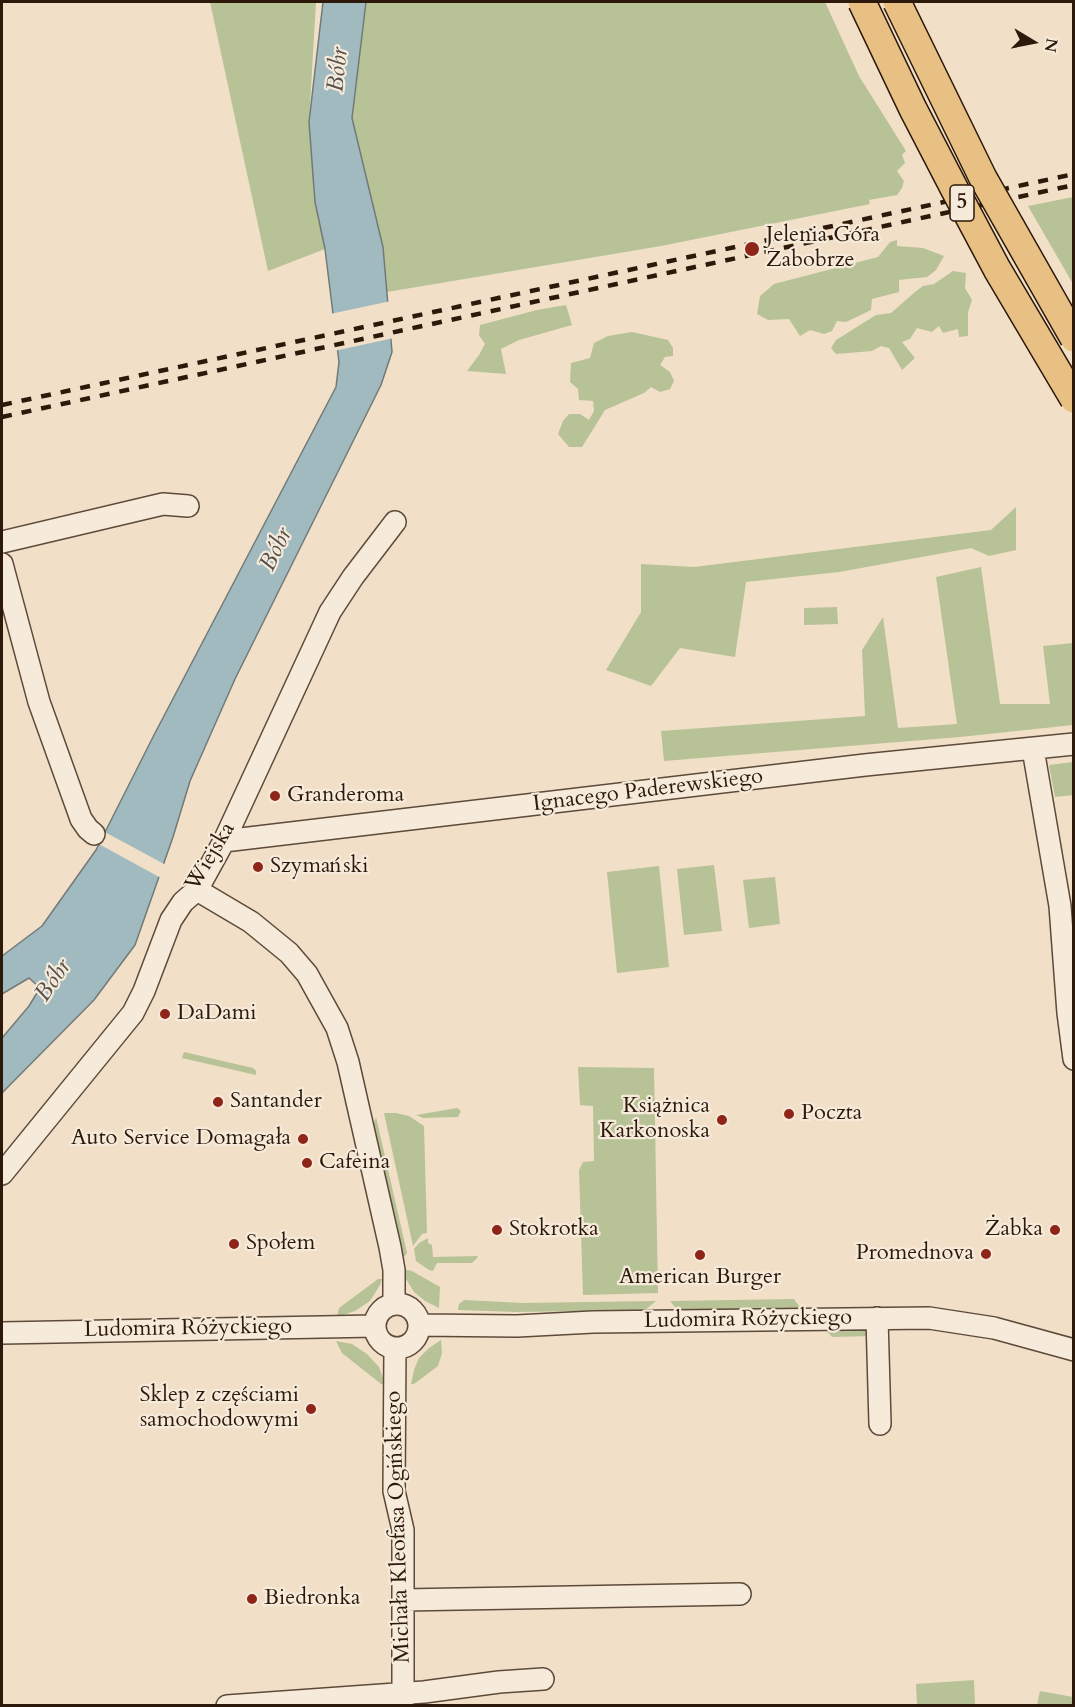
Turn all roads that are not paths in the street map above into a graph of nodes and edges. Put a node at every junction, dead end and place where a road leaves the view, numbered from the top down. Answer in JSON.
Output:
{"nodes":[{"id":1,"x":862,"y":2,"type":"edge"},
{"id":2,"x":897,"y":2,"type":"edge"},
{"id":3,"x":1074,"y":338,"type":"edge"},
{"id":4,"x":1074,"y":399,"type":"edge"},
{"id":5,"x":188,"y":506,"type":"dead end"},
{"id":6,"x":394,"y":522,"type":"dead end"},
{"id":7,"x":2,"y":542,"type":"edge"},
{"id":8,"x":2,"y":564,"type":"edge"},
{"id":9,"x":1074,"y":744,"type":"edge"},
{"id":10,"x":1033,"y":749,"type":"junction"},
{"id":11,"x":94,"y":834,"type":"dead end"},
{"id":12,"x":224,"y":841,"type":"junction"},
{"id":13,"x":197,"y":890,"type":"junction"},
{"id":14,"x":1074,"y":1059,"type":"edge"},
{"id":15,"x":2,"y":1174,"type":"edge"},
{"id":16,"x":394,"y":1304,"type":"junction"},
{"id":17,"x":877,"y":1318,"type":"junction"},
{"id":18,"x":419,"y":1325,"type":"junction"},
{"id":19,"x":375,"y":1326,"type":"junction"},
{"id":20,"x":2,"y":1333,"type":"edge"},
{"id":21,"x":394,"y":1348,"type":"junction"},
{"id":22,"x":1074,"y":1350,"type":"edge"},
{"id":23,"x":880,"y":1424,"type":"dead end"},
{"id":24,"x":740,"y":1594,"type":"dead end"},
{"id":25,"x":403,"y":1600,"type":"junction"},
{"id":26,"x":543,"y":1679,"type":"dead end"},
{"id":27,"x":403,"y":1700,"type":"edge"},
{"id":28,"x":226,"y":1706,"type":"edge"}],
"edges":[{"from":1,"to":4,"type":"main road","number":"5","bridge":true},
{"from":2,"to":3,"type":"main road","number":"5","bridge":true},
{"from":5,"to":7,"type":"street"},
{"from":6,"to":12,"type":"street","name":"Wiejska"},
{"from":8,"to":11,"type":"street"},
{"from":9,"to":10,"type":"street","name":"Ignacego Paderewskiego"},
{"from":10,"to":12,"type":"street","name":"Ignacego Paderewskiego"},
{"from":10,"to":14,"type":"street"},
{"from":12,"to":13,"type":"street","name":"Wiejska"},
{"from":13,"to":15,"type":"street","name":"Wiejska"},
{"from":13,"to":16,"type":"street"},
{"from":16,"to":18,"type":"street"},
{"from":16,"to":19,"type":"street"},
{"from":17,"to":18,"type":"street","name":"Ludomira Różyckiego"},
{"from":17,"to":22,"type":"street","name":"Ludomira Różyckiego"},
{"from":17,"to":23,"type":"street"},
{"from":18,"to":21,"type":"street"},
{"from":19,"to":20,"type":"street","name":"Ludomira Różyckiego"},
{"from":19,"to":21,"type":"street"},
{"from":21,"to":25,"type":"street","name":"Michała Kleofasa Ogińskiego"},
{"from":24,"to":25,"type":"street"},
{"from":25,"to":27,"type":"street","name":"Michała Kleofasa Ogińskiego"},
{"from":26,"to":27,"type":"street"},
{"from":27,"to":28,"type":"street"}]}
